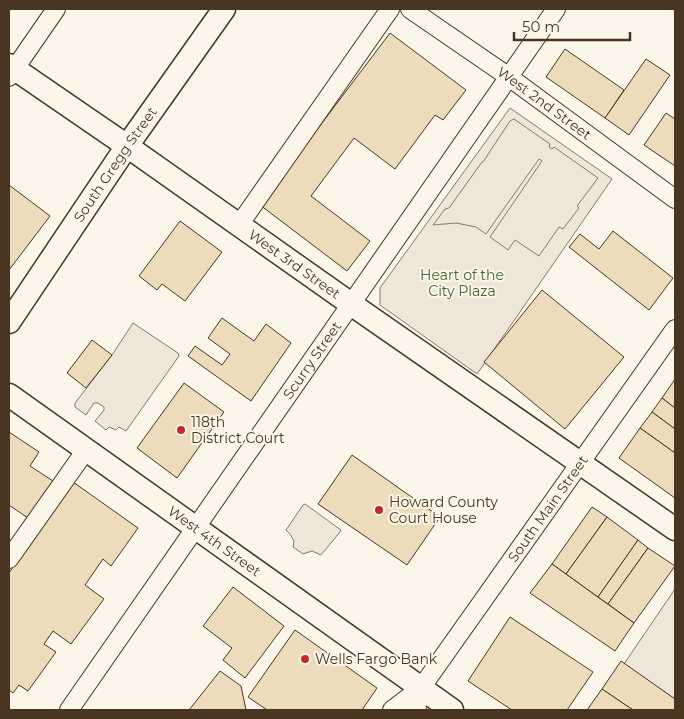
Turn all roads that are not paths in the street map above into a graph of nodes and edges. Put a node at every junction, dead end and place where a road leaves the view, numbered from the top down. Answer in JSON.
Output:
{"nodes":[{"id":1,"x":56,"y":9,"type":"edge"},
{"id":2,"x":224,"y":9,"type":"edge"},
{"id":3,"x":390,"y":9,"type":"edge"},
{"id":4,"x":410,"y":9,"type":"edge"},
{"id":5,"x":556,"y":9,"type":"edge"},
{"id":6,"x":11,"y":70,"type":"edge"},
{"id":7,"x":509,"y":76,"type":"junction"},
{"id":8,"x":127,"y":146,"type":"junction"},
{"id":9,"x":675,"y":199,"type":"edge"},
{"id":10,"x":239,"y":225,"type":"junction"},
{"id":11,"x":351,"y":304,"type":"junction"},
{"id":12,"x":9,"y":322,"type":"edge"},
{"id":13,"x":675,"y":329,"type":"edge"},
{"id":14,"x":9,"y":396,"type":"edge"},
{"id":15,"x":86,"y":450,"type":"junction"},
{"id":16,"x":580,"y":463,"type":"junction"},
{"id":17,"x":195,"y":527,"type":"junction"},
{"id":18,"x":675,"y":529,"type":"edge"},
{"id":19,"x":9,"y":559,"type":"edge"},
{"id":20,"x":421,"y":688,"type":"junction"},
{"id":21,"x":69,"y":710,"type":"edge"},
{"id":22,"x":392,"y":710,"type":"edge"},
{"id":23,"x":416,"y":710,"type":"edge"},
{"id":24,"x":452,"y":710,"type":"edge"}],
"edges":[{"from":1,"to":6,"type":"street"},
{"from":2,"to":8,"type":"main road","name":"South Gregg Street"},
{"from":3,"to":10,"type":"street"},
{"from":4,"to":7,"type":"street","name":"West 2nd Street"},
{"from":5,"to":7,"type":"street","name":"Scurry Street"},
{"from":6,"to":8,"type":"main road","name":"West 3rd Street"},
{"from":7,"to":9,"type":"street","name":"West 2nd Street"},
{"from":7,"to":11,"type":"street","name":"Scurry Street"},
{"from":8,"to":10,"type":"main road","name":"West 3rd Street"},
{"from":8,"to":12,"type":"main road","name":"South Gregg Street"},
{"from":10,"to":11,"type":"main road","name":"West 3rd Street"},
{"from":11,"to":16,"type":"main road","name":"West 3rd Street"},
{"from":11,"to":17,"type":"street","name":"Scurry Street"},
{"from":13,"to":16,"type":"street","name":"South Main Street"},
{"from":14,"to":15,"type":"main road","name":"West 4th Street"},
{"from":15,"to":17,"type":"main road","name":"West 4th Street"},
{"from":15,"to":19,"type":"street"},
{"from":16,"to":18,"type":"main road","name":"West 3rd Street"},
{"from":16,"to":20,"type":"street","name":"South Main Street"},
{"from":17,"to":20,"type":"main road","name":"West 4th Street"},
{"from":17,"to":21,"type":"street","name":"Scurry Street"},
{"from":20,"to":22,"type":"street","name":"South Main Street"},
{"from":20,"to":23,"type":"street","name":"South Main Street"},
{"from":20,"to":24,"type":"main road","name":"West 4th Street"}]}
